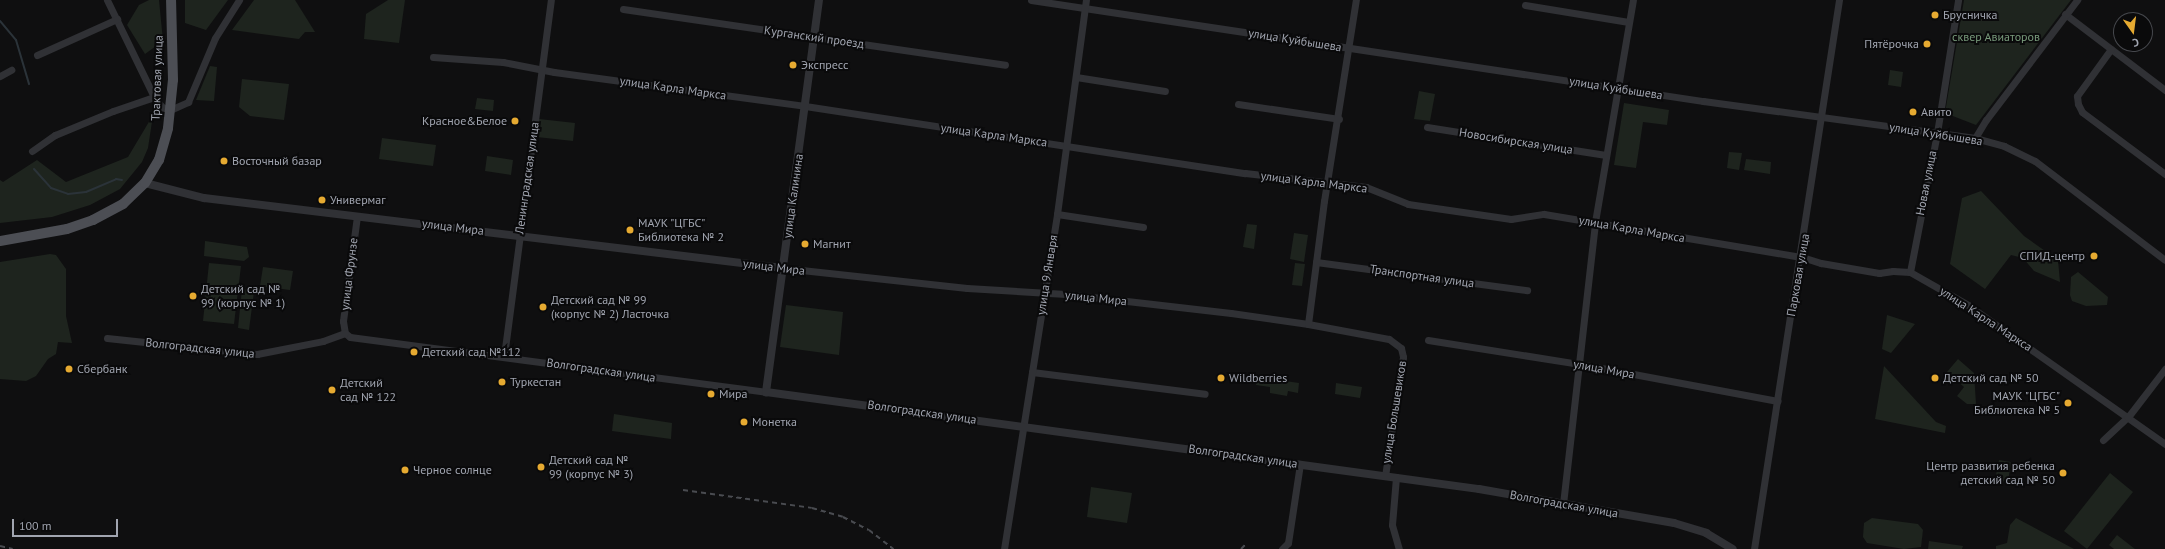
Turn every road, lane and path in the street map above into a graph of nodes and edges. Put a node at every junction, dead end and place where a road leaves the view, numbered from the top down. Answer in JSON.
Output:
{"nodes":[{"id":1,"x":107,"y":0,"type":"edge"},
{"id":2,"x":171,"y":0,"type":"edge"},
{"id":3,"x":239,"y":0,"type":"edge"},
{"id":4,"x":551,"y":0,"type":"edge"},
{"id":5,"x":819,"y":0,"type":"edge"},
{"id":6,"x":1031,"y":0,"type":"edge"},
{"id":7,"x":1356,"y":0,"type":"edge"},
{"id":8,"x":1633,"y":0,"type":"edge"},
{"id":9,"x":1839,"y":0,"type":"edge"},
{"id":10,"x":1957,"y":0,"type":"edge"},
{"id":11,"x":2077,"y":0,"type":"edge"},
{"id":12,"x":1085,"y":4,"type":"edge"},
{"id":13,"x":1525,"y":5,"type":"dead end"},
{"id":14,"x":624,"y":9,"type":"dead end"},
{"id":15,"x":2066,"y":14,"type":"junction"},
{"id":16,"x":117,"y":19,"type":"junction"},
{"id":17,"x":1629,"y":22,"type":"junction"},
{"id":18,"x":814,"y":37,"type":"junction"},
{"id":19,"x":1350,"y":48,"type":"junction"},
{"id":20,"x":2111,"y":49,"type":"junction"},
{"id":21,"x":37,"y":55,"type":"dead end"},
{"id":22,"x":433,"y":57,"type":"dead end"},
{"id":23,"x":1005,"y":66,"type":"dead end"},
{"id":24,"x":543,"y":69,"type":"junction"},
{"id":25,"x":11,"y":70,"type":"dead end"},
{"id":26,"x":0,"y":76,"type":"edge"},
{"id":27,"x":1076,"y":77,"type":"junction"},
{"id":28,"x":1618,"y":88,"type":"junction"},
{"id":29,"x":2165,"y":90,"type":"edge"},
{"id":30,"x":1165,"y":91,"type":"dead end"},
{"id":31,"x":154,"y":97,"type":"junction"},
{"id":32,"x":1238,"y":104,"type":"dead end"},
{"id":33,"x":805,"y":106,"type":"junction"},
{"id":34,"x":170,"y":110,"type":"junction"},
{"id":35,"x":1822,"y":118,"type":"junction"},
{"id":36,"x":1339,"y":119,"type":"junction"},
{"id":37,"x":1427,"y":127,"type":"dead end"},
{"id":38,"x":1937,"y":133,"type":"junction"},
{"id":39,"x":1975,"y":138,"type":"junction"},
{"id":40,"x":1067,"y":146,"type":"junction"},
{"id":41,"x":32,"y":151,"type":"dead end"},
{"id":42,"x":1606,"y":155,"type":"junction"},
{"id":43,"x":2165,"y":174,"type":"edge"},
{"id":44,"x":146,"y":184,"type":"junction"},
{"id":45,"x":1327,"y":184,"type":"junction"},
{"id":46,"x":1057,"y":214,"type":"junction"},
{"id":47,"x":357,"y":216,"type":"junction"},
{"id":48,"x":1595,"y":222,"type":"junction"},
{"id":49,"x":1143,"y":227,"type":"dead end"},
{"id":50,"x":520,"y":236,"type":"junction"},
{"id":51,"x":0,"y":241,"type":"edge"},
{"id":52,"x":1802,"y":257,"type":"junction"},
{"id":53,"x":2165,"y":260,"type":"edge"},
{"id":54,"x":1316,"y":262,"type":"junction"},
{"id":55,"x":783,"y":268,"type":"junction"},
{"id":56,"x":1910,"y":272,"type":"junction"},
{"id":57,"x":1527,"y":290,"type":"dead end"},
{"id":58,"x":1043,"y":294,"type":"junction"},
{"id":59,"x":1308,"y":324,"type":"junction"},
{"id":60,"x":345,"y":333,"type":"junction"},
{"id":61,"x":107,"y":338,"type":"dead end"},
{"id":62,"x":1428,"y":340,"type":"dead end"},
{"id":63,"x":1401,"y":348,"type":"joint"},
{"id":64,"x":504,"y":356,"type":"junction"},
{"id":65,"x":1580,"y":364,"type":"junction"},
{"id":66,"x":2165,"y":369,"type":"edge"},
{"id":67,"x":1032,"y":372,"type":"junction"},
{"id":68,"x":766,"y":392,"type":"junction"},
{"id":69,"x":1205,"y":394,"type":"dead end"},
{"id":70,"x":1778,"y":401,"type":"junction"},
{"id":71,"x":2128,"y":417,"type":"junction"},
{"id":72,"x":1024,"y":426,"type":"junction"},
{"id":73,"x":2103,"y":440,"type":"dead end"},
{"id":74,"x":2165,"y":444,"type":"edge"},
{"id":75,"x":1300,"y":464,"type":"junction"},
{"id":76,"x":1384,"y":476,"type":"junction"},
{"id":77,"x":1396,"y":477,"type":"junction"},
{"id":78,"x":1564,"y":504,"type":"junction"},
{"id":79,"x":1004,"y":549,"type":"edge"},
{"id":80,"x":1282,"y":549,"type":"edge"},
{"id":81,"x":1399,"y":549,"type":"edge"},
{"id":82,"x":1733,"y":549,"type":"edge"},
{"id":83,"x":1754,"y":549,"type":"edge"}],
"edges":[{"from":1,"to":16,"type":"street"},
{"from":2,"to":34,"type":"main road","name":"Трактовая улица"},
{"from":3,"to":34,"type":"street"},
{"from":4,"to":24,"type":"street","name":"Ленинградская улица"},
{"from":5,"to":18,"type":"street","name":"улица Калинина"},
{"from":6,"to":12,"type":"street","name":"улица Куйбышева"},
{"from":7,"to":19,"type":"street"},
{"from":8,"to":17,"type":"street"},
{"from":9,"to":35,"type":"street","name":"Парковая улица"},
{"from":10,"to":38,"type":"street","name":"Новая улица"},
{"from":11,"to":15,"type":"street"},
{"from":12,"to":19,"type":"street","name":"улица Куйбышева"},
{"from":12,"to":27,"type":"street","name":"улица 9 Января"},
{"from":13,"to":17,"type":"street"},
{"from":14,"to":18,"type":"street","name":"Курганский проезд"},
{"from":15,"to":20,"type":"street"},
{"from":15,"to":39,"type":"street"},
{"from":16,"to":21,"type":"street"},
{"from":16,"to":31,"type":"street"},
{"from":17,"to":28,"type":"street"},
{"from":18,"to":23,"type":"street","name":"Курганский проезд"},
{"from":18,"to":33,"type":"street","name":"улица Калинина"},
{"from":19,"to":28,"type":"street","name":"улица Куйбышева"},
{"from":19,"to":36,"type":"street"},
{"from":20,"to":29,"type":"street"},
{"from":20,"to":43,"type":"street"},
{"from":22,"to":24,"type":"street","name":"улица Карла Маркса"},
{"from":24,"to":33,"type":"street","name":"улица Карла Маркса"},
{"from":24,"to":50,"type":"street","name":"Ленинградская улица"},
{"from":25,"to":26,"type":"street"},
{"from":27,"to":30,"type":"street"},
{"from":27,"to":40,"type":"street","name":"улица 9 Января"},
{"from":28,"to":35,"type":"street","name":"улица Куйбышева"},
{"from":28,"to":42,"type":"street"},
{"from":31,"to":34,"type":"street"},
{"from":31,"to":41,"type":"street"},
{"from":32,"to":36,"type":"street"},
{"from":33,"to":40,"type":"street","name":"улица Карла Маркса"},
{"from":33,"to":55,"type":"street","name":"улица Калинина"},
{"from":34,"to":44,"type":"main road","name":"Трактовая улица"},
{"from":35,"to":38,"type":"street","name":"улица Куйбышева"},
{"from":35,"to":52,"type":"street","name":"Парковая улица"},
{"from":36,"to":45,"type":"street"},
{"from":37,"to":42,"type":"street","name":"Новосибирская улица"},
{"from":38,"to":39,"type":"street","name":"улица Куйбышева"},
{"from":38,"to":56,"type":"street","name":"Новая улица"},
{"from":39,"to":53,"type":"street","name":"улица Куйбышева"},
{"from":40,"to":45,"type":"street","name":"улица Карла Маркса"},
{"from":40,"to":46,"type":"street","name":"улица 9 Января"},
{"from":42,"to":48,"type":"street"},
{"from":44,"to":47,"type":"street","name":"улица Мира"},
{"from":44,"to":51,"type":"main road","name":"Трактовая улица"},
{"from":45,"to":48,"type":"street","name":"улица Карла Маркса"},
{"from":45,"to":54,"type":"street"},
{"from":46,"to":49,"type":"street"},
{"from":46,"to":58,"type":"street","name":"улица 9 Января"},
{"from":47,"to":50,"type":"street","name":"улица Мира"},
{"from":47,"to":60,"type":"street","name":"улица Фрунзе"},
{"from":48,"to":52,"type":"street","name":"улица Карла Маркса"},
{"from":48,"to":65,"type":"street"},
{"from":50,"to":55,"type":"street","name":"улица Мира"},
{"from":50,"to":64,"type":"street","name":"Ленинградская улица"},
{"from":52,"to":56,"type":"street","name":"улица Карла Маркса"},
{"from":52,"to":70,"type":"street","name":"Парковая улица"},
{"from":54,"to":57,"type":"street","name":"Транспортная улица"},
{"from":54,"to":59,"type":"street"},
{"from":55,"to":58,"type":"street","name":"улица Мира"},
{"from":55,"to":68,"type":"street","name":"улица Калинина"},
{"from":56,"to":71,"type":"street","name":"улица Карла Маркса"},
{"from":58,"to":59,"type":"street","name":"улица Мира"},
{"from":58,"to":67,"type":"street","name":"улица 9 Января"},
{"from":59,"to":63,"type":"street","name":"улица Мира"},
{"from":60,"to":61,"type":"street","name":"Волгоградская улица"},
{"from":60,"to":64,"type":"street","name":"Волгоградская улица"},
{"from":62,"to":65,"type":"street","name":"улица Мира"},
{"from":63,"to":76,"type":"street","name":"улица Большевиков"},
{"from":64,"to":68,"type":"street","name":"Волгоградская улица"},
{"from":65,"to":70,"type":"street","name":"улица Мира"},
{"from":65,"to":78,"type":"street"},
{"from":66,"to":71,"type":"street"},
{"from":67,"to":69,"type":"street"},
{"from":67,"to":72,"type":"street","name":"улица 9 Января"},
{"from":68,"to":72,"type":"street","name":"Волгоградская улица"},
{"from":70,"to":83,"type":"street","name":"Парковая улица"},
{"from":71,"to":73,"type":"street"},
{"from":71,"to":74,"type":"street","name":"улица Карла Маркса"},
{"from":72,"to":75,"type":"street","name":"Волгоградская улица"},
{"from":72,"to":79,"type":"street","name":"улица 9 Января"},
{"from":75,"to":76,"type":"street","name":"Волгоградская улица"},
{"from":75,"to":80,"type":"street"},
{"from":76,"to":77,"type":"street","name":"Волгоградская улица"},
{"from":77,"to":78,"type":"street","name":"Волгоградская улица"},
{"from":77,"to":81,"type":"street","name":"улица Большевиков"},
{"from":78,"to":82,"type":"street","name":"Волгоградская улица"}]}
